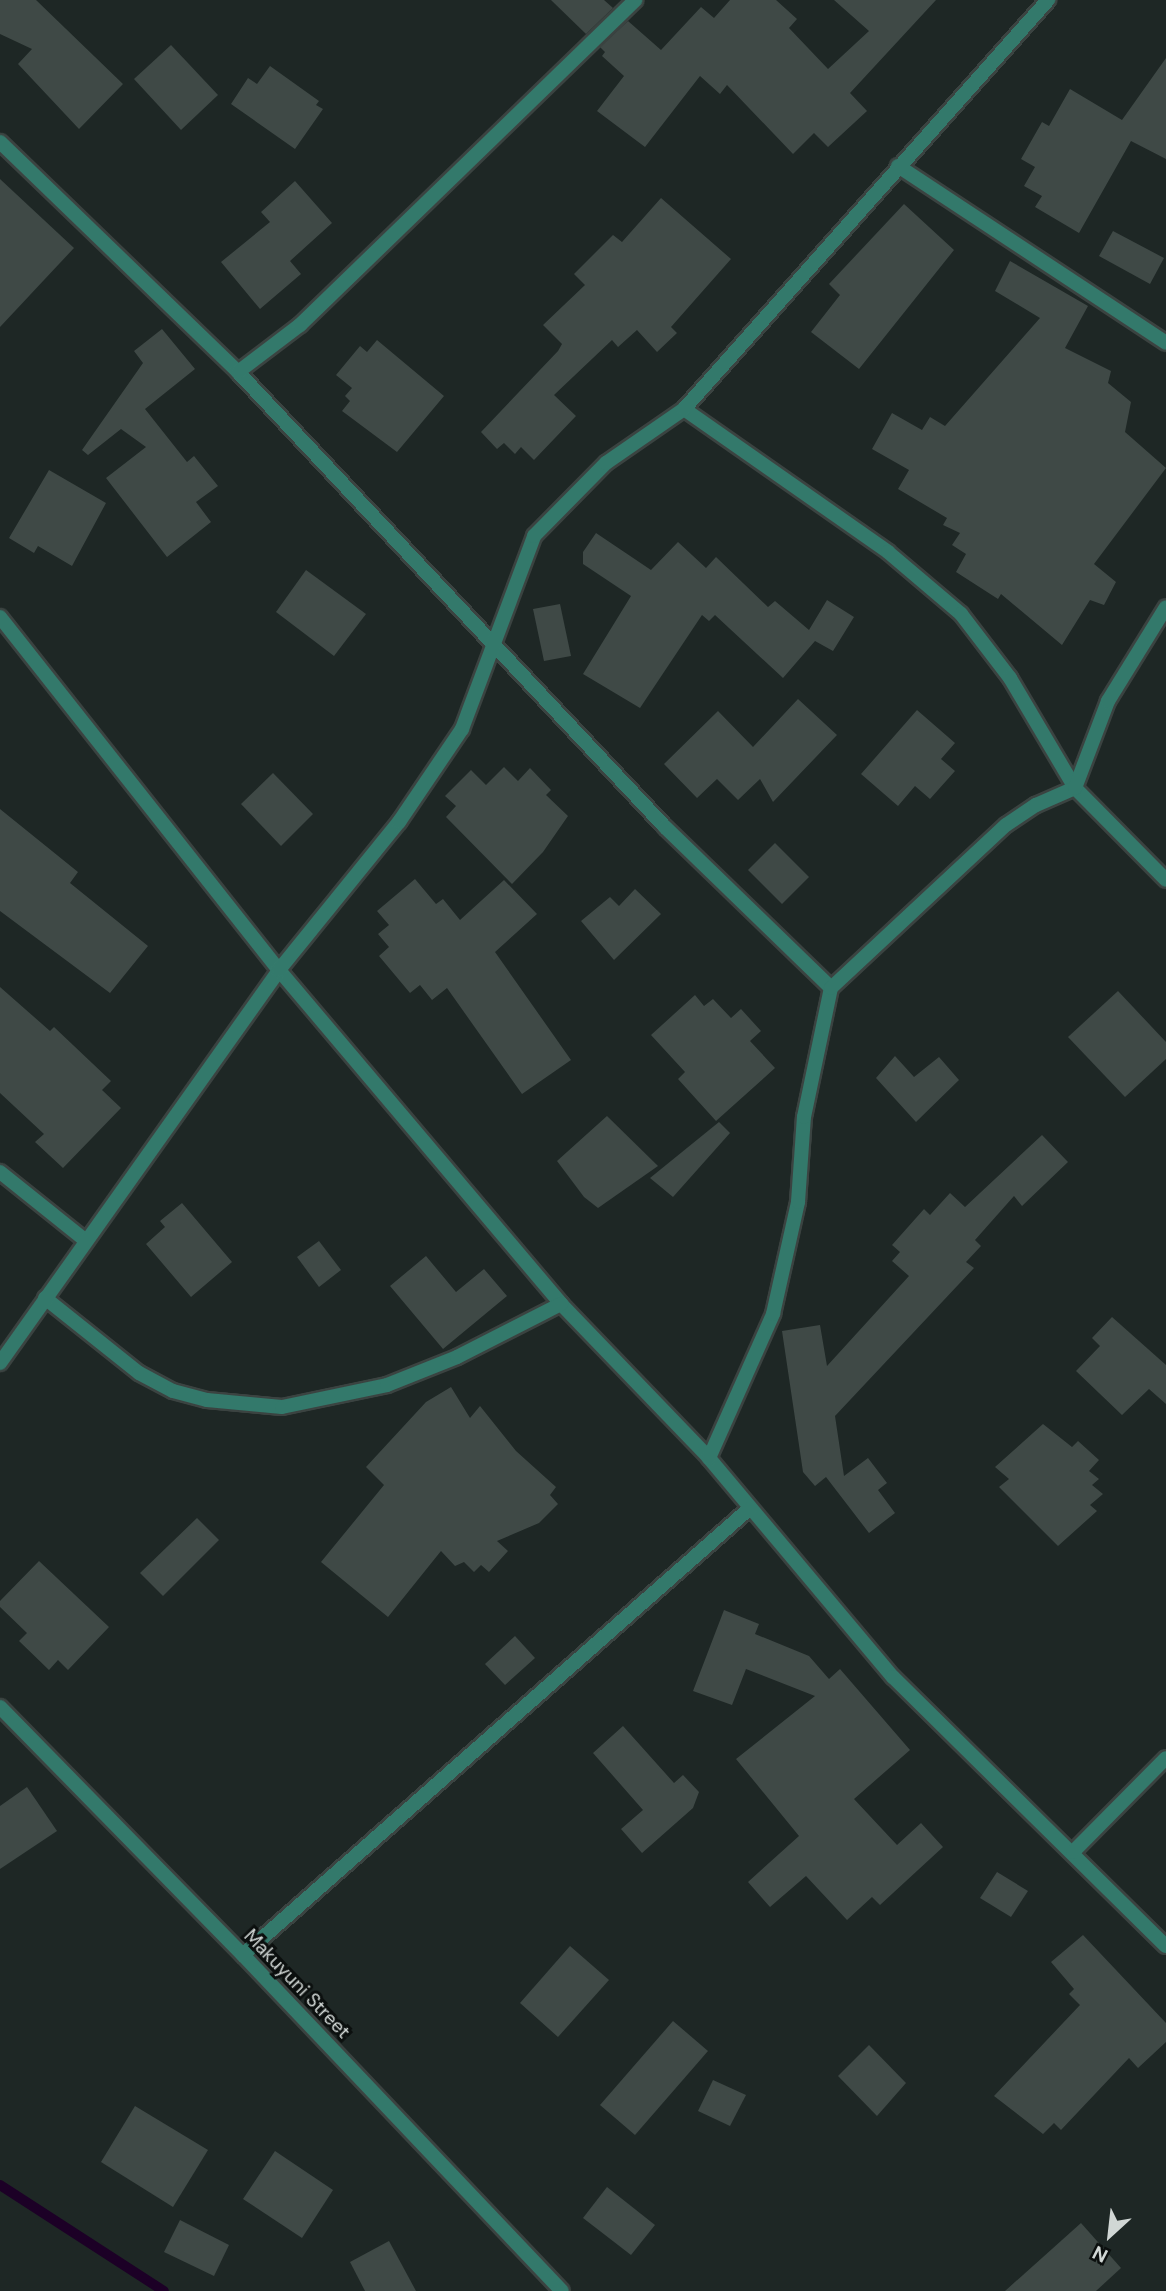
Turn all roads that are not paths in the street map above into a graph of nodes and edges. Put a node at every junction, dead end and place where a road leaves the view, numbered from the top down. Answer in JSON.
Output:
{"nodes":[{"id":1,"x":635,"y":0,"type":"edge"},
{"id":2,"x":1048,"y":0,"type":"edge"},
{"id":3,"x":0,"y":142,"type":"edge"},
{"id":4,"x":898,"y":166,"type":"junction"},
{"id":5,"x":1166,"y":343,"type":"edge"},
{"id":6,"x":238,"y":372,"type":"junction"},
{"id":7,"x":684,"y":408,"type":"junction"},
{"id":8,"x":1166,"y":607,"type":"edge"},
{"id":9,"x":0,"y":617,"type":"edge"},
{"id":10,"x":496,"y":643,"type":"junction"},
{"id":11,"x":1074,"y":788,"type":"junction"},
{"id":12,"x":1166,"y":880,"type":"edge"},
{"id":13,"x":279,"y":970,"type":"junction"},
{"id":14,"x":831,"y":988,"type":"junction"},
{"id":15,"x":0,"y":1172,"type":"edge"},
{"id":16,"x":86,"y":1241,"type":"junction"},
{"id":17,"x":45,"y":1298,"type":"junction"},
{"id":18,"x":561,"y":1304,"type":"junction"},
{"id":19,"x":0,"y":1363,"type":"edge"},
{"id":20,"x":709,"y":1458,"type":"junction"},
{"id":21,"x":750,"y":1508,"type":"junction"},
{"id":22,"x":0,"y":1707,"type":"edge"},
{"id":23,"x":1166,"y":1758,"type":"edge"},
{"id":24,"x":1073,"y":1852,"type":"junction"},
{"id":25,"x":1166,"y":1946,"type":"edge"},
{"id":26,"x":243,"y":1955,"type":"junction"},
{"id":27,"x":562,"y":2291,"type":"edge"}],
"edges":[{"from":1,"to":6,"type":"street"},
{"from":2,"to":4,"type":"street"},
{"from":3,"to":6,"type":"street"},
{"from":4,"to":5,"type":"street"},
{"from":4,"to":7,"type":"street"},
{"from":6,"to":10,"type":"street"},
{"from":7,"to":10,"type":"street"},
{"from":7,"to":11,"type":"street"},
{"from":8,"to":11,"type":"street"},
{"from":9,"to":13,"type":"street"},
{"from":10,"to":13,"type":"street"},
{"from":10,"to":14,"type":"street"},
{"from":11,"to":12,"type":"street"},
{"from":11,"to":14,"type":"street"},
{"from":13,"to":16,"type":"street"},
{"from":13,"to":18,"type":"street"},
{"from":14,"to":20,"type":"street"},
{"from":15,"to":16,"type":"street"},
{"from":16,"to":17,"type":"street"},
{"from":17,"to":18,"type":"street"},
{"from":17,"to":19,"type":"street"},
{"from":18,"to":20,"type":"street"},
{"from":20,"to":21,"type":"street"},
{"from":21,"to":24,"type":"street"},
{"from":21,"to":26,"type":"street"},
{"from":22,"to":26,"type":"street","name":"Makuyuni Street"},
{"from":23,"to":24,"type":"street"},
{"from":24,"to":25,"type":"street"},
{"from":26,"to":27,"type":"street","name":"Makuyuni Street"}]}
